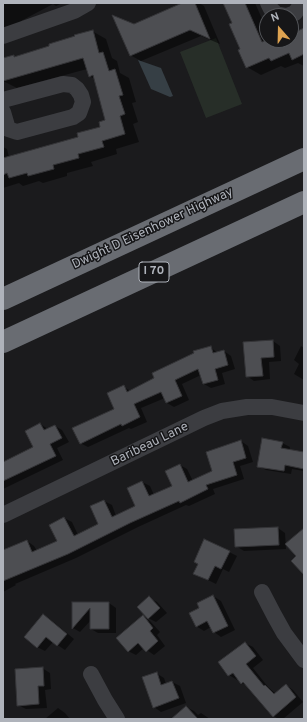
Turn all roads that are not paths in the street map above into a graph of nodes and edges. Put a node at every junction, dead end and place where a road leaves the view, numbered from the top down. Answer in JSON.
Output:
{"nodes":[{"id":1,"x":88,"y":3,"type":"edge"},
{"id":2,"x":3,"y":36,"type":"edge"},
{"id":3,"x":3,"y":100,"type":"edge"},
{"id":4,"x":3,"y":112,"type":"edge"},
{"id":5,"x":304,"y":159,"type":"edge"},
{"id":6,"x":304,"y":202,"type":"edge"},
{"id":7,"x":3,"y":298,"type":"edge"},
{"id":8,"x":3,"y":342,"type":"edge"},
{"id":9,"x":304,"y":413,"type":"edge"},
{"id":10,"x":3,"y":516,"type":"edge"},
{"id":11,"x":262,"y":592,"type":"dead end"},
{"id":12,"x":304,"y":660,"type":"edge"},
{"id":13,"x":91,"y":674,"type":"dead end"},
{"id":14,"x":117,"y":719,"type":"edge"}],
"edges":[{"from":1,"to":2,"type":"street"},
{"from":3,"to":4,"type":"street"},
{"from":5,"to":7,"type":"highway","name":"Dwight D Eisenhower Highway"},
{"from":6,"to":8,"type":"highway","number":"I 70"},
{"from":9,"to":10,"type":"street","name":"Baribeau Lane"},
{"from":11,"to":12,"type":"street"},
{"from":13,"to":14,"type":"street"}]}
